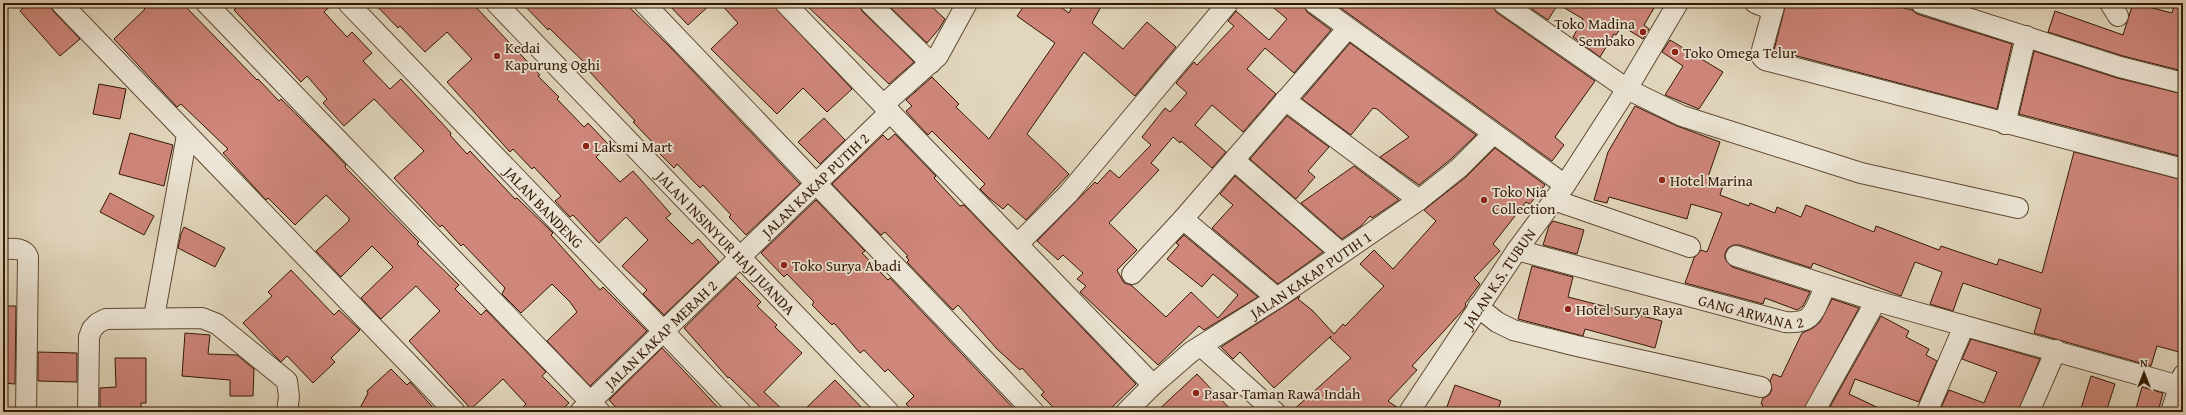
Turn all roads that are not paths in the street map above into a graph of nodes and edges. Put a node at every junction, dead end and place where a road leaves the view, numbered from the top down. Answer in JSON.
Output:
{"nodes":[{"id":1,"x":61,"y":3,"type":"edge"},
{"id":2,"x":206,"y":3,"type":"edge"},
{"id":3,"x":348,"y":3,"type":"edge"},
{"id":4,"x":496,"y":3,"type":"edge"},
{"id":5,"x":644,"y":3,"type":"edge"},
{"id":6,"x":785,"y":3,"type":"edge"},
{"id":7,"x":870,"y":3,"type":"edge"},
{"id":8,"x":967,"y":3,"type":"edge"},
{"id":9,"x":1228,"y":3,"type":"edge"},
{"id":10,"x":1314,"y":3,"type":"edge"},
{"id":11,"x":1503,"y":3,"type":"edge"},
{"id":12,"x":1678,"y":3,"type":"edge"},
{"id":13,"x":1755,"y":3,"type":"edge"},
{"id":14,"x":1921,"y":3,"type":"edge"},
{"id":15,"x":1774,"y":6,"type":"edge"},
{"id":16,"x":1348,"y":28,"type":"junction"},
{"id":17,"x":2026,"y":36,"type":"junction"},
{"id":18,"x":931,"y":64,"type":"junction"},
{"id":19,"x":2183,"y":83,"type":"edge"},
{"id":20,"x":1627,"y":89,"type":"junction"},
{"id":21,"x":1285,"y":100,"type":"junction"},
{"id":22,"x":886,"y":108,"type":"junction"},
{"id":23,"x":2005,"y":124,"type":"junction"},
{"id":24,"x":1493,"y":134,"type":"junction"},
{"id":25,"x":187,"y":135,"type":"junction"},
{"id":26,"x":1234,"y":160,"type":"junction"},
{"id":27,"x":2183,"y":169,"type":"edge"},
{"id":28,"x":815,"y":183,"type":"junction"},
{"id":29,"x":1559,"y":192,"type":"junction"},
{"id":30,"x":1418,"y":200,"type":"junction"},
{"id":31,"x":2018,"y":208,"type":"dead end"},
{"id":32,"x":1184,"y":219,"type":"junction"},
{"id":33,"x":1018,"y":244,"type":"junction"},
{"id":34,"x":1690,"y":248,"type":"dead end"},
{"id":35,"x":3,"y":249,"type":"edge"},
{"id":36,"x":1517,"y":250,"type":"junction"},
{"id":37,"x":1341,"y":252,"type":"junction"},
{"id":38,"x":1736,"y":256,"type":"dead end"},
{"id":39,"x":741,"y":257,"type":"junction"},
{"id":40,"x":1132,"y":274,"type":"dead end"},
{"id":41,"x":1826,"y":286,"type":"junction"},
{"id":42,"x":1277,"y":298,"type":"junction"},
{"id":43,"x":1876,"y":301,"type":"junction"},
{"id":44,"x":1478,"y":307,"type":"junction"},
{"id":45,"x":154,"y":317,"type":"junction"},
{"id":46,"x":1964,"y":326,"type":"junction"},
{"id":47,"x":664,"y":332,"type":"junction"},
{"id":48,"x":1201,"y":346,"type":"junction"},
{"id":49,"x":2056,"y":350,"type":"junction"},
{"id":50,"x":2182,"y":382,"type":"edge"},
{"id":51,"x":1153,"y":385,"type":"junction"},
{"id":52,"x":1761,"y":387,"type":"dead end"},
{"id":53,"x":590,"y":408,"type":"edge"},
{"id":54,"x":26,"y":412,"type":"edge"},
{"id":55,"x":88,"y":412,"type":"edge"},
{"id":56,"x":287,"y":412,"type":"edge"},
{"id":57,"x":455,"y":412,"type":"edge"},
{"id":58,"x":741,"y":412,"type":"edge"},
{"id":59,"x":890,"y":412,"type":"edge"},
{"id":60,"x":1034,"y":412,"type":"edge"},
{"id":61,"x":1126,"y":412,"type":"edge"},
{"id":62,"x":1275,"y":412,"type":"edge"},
{"id":63,"x":1409,"y":412,"type":"edge"},
{"id":64,"x":1814,"y":412,"type":"edge"},
{"id":65,"x":1928,"y":412,"type":"edge"},
{"id":66,"x":2029,"y":412,"type":"edge"},
{"id":67,"x":2171,"y":412,"type":"edge"}],
"edges":[{"from":1,"to":25,"type":"street"},
{"from":2,"to":53,"type":"street"},
{"from":3,"to":47,"type":"street","name":"JALAN BANDENG"},
{"from":4,"to":39,"type":"street","name":"JALAN INSINYUR HAJI JUANDA"},
{"from":5,"to":28,"type":"street"},
{"from":6,"to":22,"type":"street"},
{"from":7,"to":18,"type":"street"},
{"from":8,"to":18,"type":"street","name":"JALAN KAKAP PUTIH 2"},
{"from":9,"to":33,"type":"street"},
{"from":10,"to":16,"type":"street"},
{"from":11,"to":20,"type":"street"},
{"from":12,"to":20,"type":"street","name":"JALAN K.S. TUBUN"},
{"from":13,"to":15,"type":"street"},
{"from":14,"to":17,"type":"street"},
{"from":15,"to":23,"type":"street"},
{"from":16,"to":21,"type":"street"},
{"from":16,"to":24,"type":"street"},
{"from":17,"to":19,"type":"street"},
{"from":17,"to":23,"type":"street"},
{"from":18,"to":22,"type":"street","name":"JALAN KAKAP PUTIH 2"},
{"from":20,"to":29,"type":"street","name":"JALAN K.S. TUBUN"},
{"from":20,"to":31,"type":"street"},
{"from":21,"to":26,"type":"street"},
{"from":21,"to":30,"type":"street"},
{"from":22,"to":28,"type":"street","name":"JALAN KAKAP PUTIH 2"},
{"from":22,"to":33,"type":"street"},
{"from":23,"to":27,"type":"street"},
{"from":24,"to":29,"type":"street"},
{"from":24,"to":30,"type":"street","name":"JALAN KAKAP PUTIH 1"},
{"from":25,"to":45,"type":"street"},
{"from":25,"to":57,"type":"street"},
{"from":26,"to":32,"type":"street"},
{"from":26,"to":37,"type":"street"},
{"from":28,"to":39,"type":"street","name":"JALAN KAKAP PUTIH 2"},
{"from":28,"to":60,"type":"street"},
{"from":29,"to":34,"type":"street"},
{"from":29,"to":36,"type":"street","name":"JALAN K.S. TUBUN"},
{"from":30,"to":37,"type":"street","name":"JALAN KAKAP PUTIH 1"},
{"from":32,"to":40,"type":"street"},
{"from":32,"to":42,"type":"street"},
{"from":33,"to":51,"type":"street"},
{"from":35,"to":54,"type":"street"},
{"from":36,"to":41,"type":"street","name":"GANG ARWANA 2"},
{"from":36,"to":44,"type":"street","name":"JALAN K.S. TUBUN"},
{"from":37,"to":42,"type":"street","name":"JALAN KAKAP PUTIH 1"},
{"from":38,"to":41,"type":"street"},
{"from":39,"to":47,"type":"street","name":"JALAN KAKAP MERAH 2"},
{"from":39,"to":59,"type":"street","name":"JALAN INSINYUR HAJI JUANDA"},
{"from":41,"to":43,"type":"street"},
{"from":42,"to":48,"type":"street","name":"JALAN KAKAP PUTIH 1"},
{"from":43,"to":46,"type":"street"},
{"from":43,"to":64,"type":"street"},
{"from":44,"to":52,"type":"street"},
{"from":44,"to":63,"type":"street","name":"JALAN K.S. TUBUN"},
{"from":45,"to":55,"type":"street"},
{"from":45,"to":56,"type":"street"},
{"from":46,"to":49,"type":"street"},
{"from":46,"to":65,"type":"street"},
{"from":47,"to":53,"type":"street","name":"JALAN KAKAP MERAH 2"},
{"from":47,"to":58,"type":"street","name":"JALAN BANDENG"},
{"from":48,"to":51,"type":"street","name":"JALAN KAKAP PUTIH 1"},
{"from":48,"to":62,"type":"street"},
{"from":49,"to":50,"type":"street"},
{"from":49,"to":66,"type":"street"},
{"from":50,"to":67,"type":"street"},
{"from":51,"to":61,"type":"street","name":"JALAN KAKAP PUTIH 1"}]}
